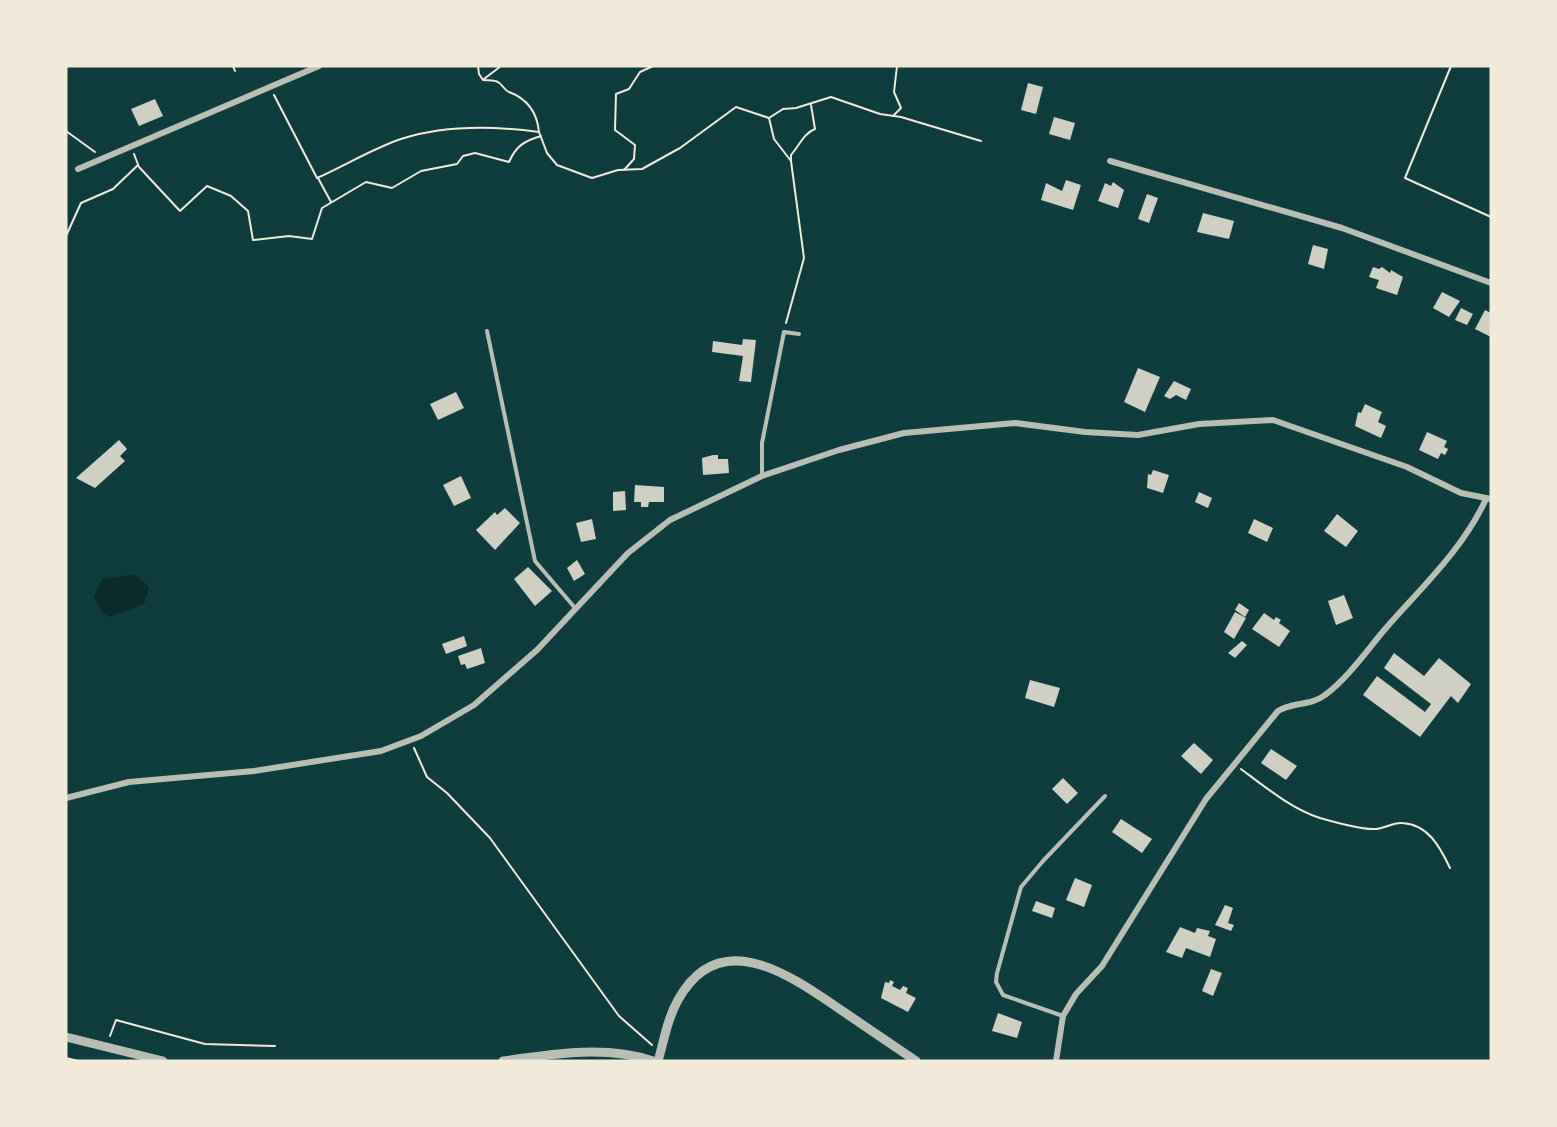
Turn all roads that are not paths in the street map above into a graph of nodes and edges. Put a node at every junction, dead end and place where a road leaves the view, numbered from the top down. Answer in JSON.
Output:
{"nodes":[{"id":1,"x":319,"y":66,"type":"edge"},
{"id":2,"x":1110,"y":161,"type":"dead end"},
{"id":3,"x":78,"y":170,"type":"dead end"},
{"id":4,"x":1491,"y":283,"type":"edge"},
{"id":5,"x":487,"y":331,"type":"dead end"},
{"id":6,"x":799,"y":334,"type":"dead end"},
{"id":7,"x":762,"y":477,"type":"junction"},
{"id":8,"x":1489,"y":499,"type":"edge"},
{"id":9,"x":574,"y":608,"type":"junction"},
{"id":10,"x":1105,"y":796,"type":"dead end"},
{"id":11,"x":66,"y":798,"type":"edge"},
{"id":12,"x":1063,"y":1016,"type":"junction"},
{"id":13,"x":66,"y":1037,"type":"edge"},
{"id":14,"x":659,"y":1056,"type":"edge"},
{"id":15,"x":163,"y":1061,"type":"edge"},
{"id":16,"x":503,"y":1061,"type":"edge"},
{"id":17,"x":653,"y":1061,"type":"edge"},
{"id":18,"x":916,"y":1061,"type":"edge"},
{"id":19,"x":1056,"y":1061,"type":"edge"}],
"edges":[{"from":1,"to":3,"type":"street"},
{"from":2,"to":4,"type":"street"},
{"from":5,"to":9,"type":"lane"},
{"from":6,"to":7,"type":"lane"},
{"from":7,"to":8,"type":"street"},
{"from":7,"to":9,"type":"street"},
{"from":8,"to":12,"type":"street"},
{"from":9,"to":11,"type":"street"},
{"from":10,"to":12,"type":"lane"},
{"from":12,"to":19,"type":"street"},
{"from":13,"to":15,"type":"street"},
{"from":14,"to":18,"type":"street"},
{"from":16,"to":17,"type":"street"}]}
